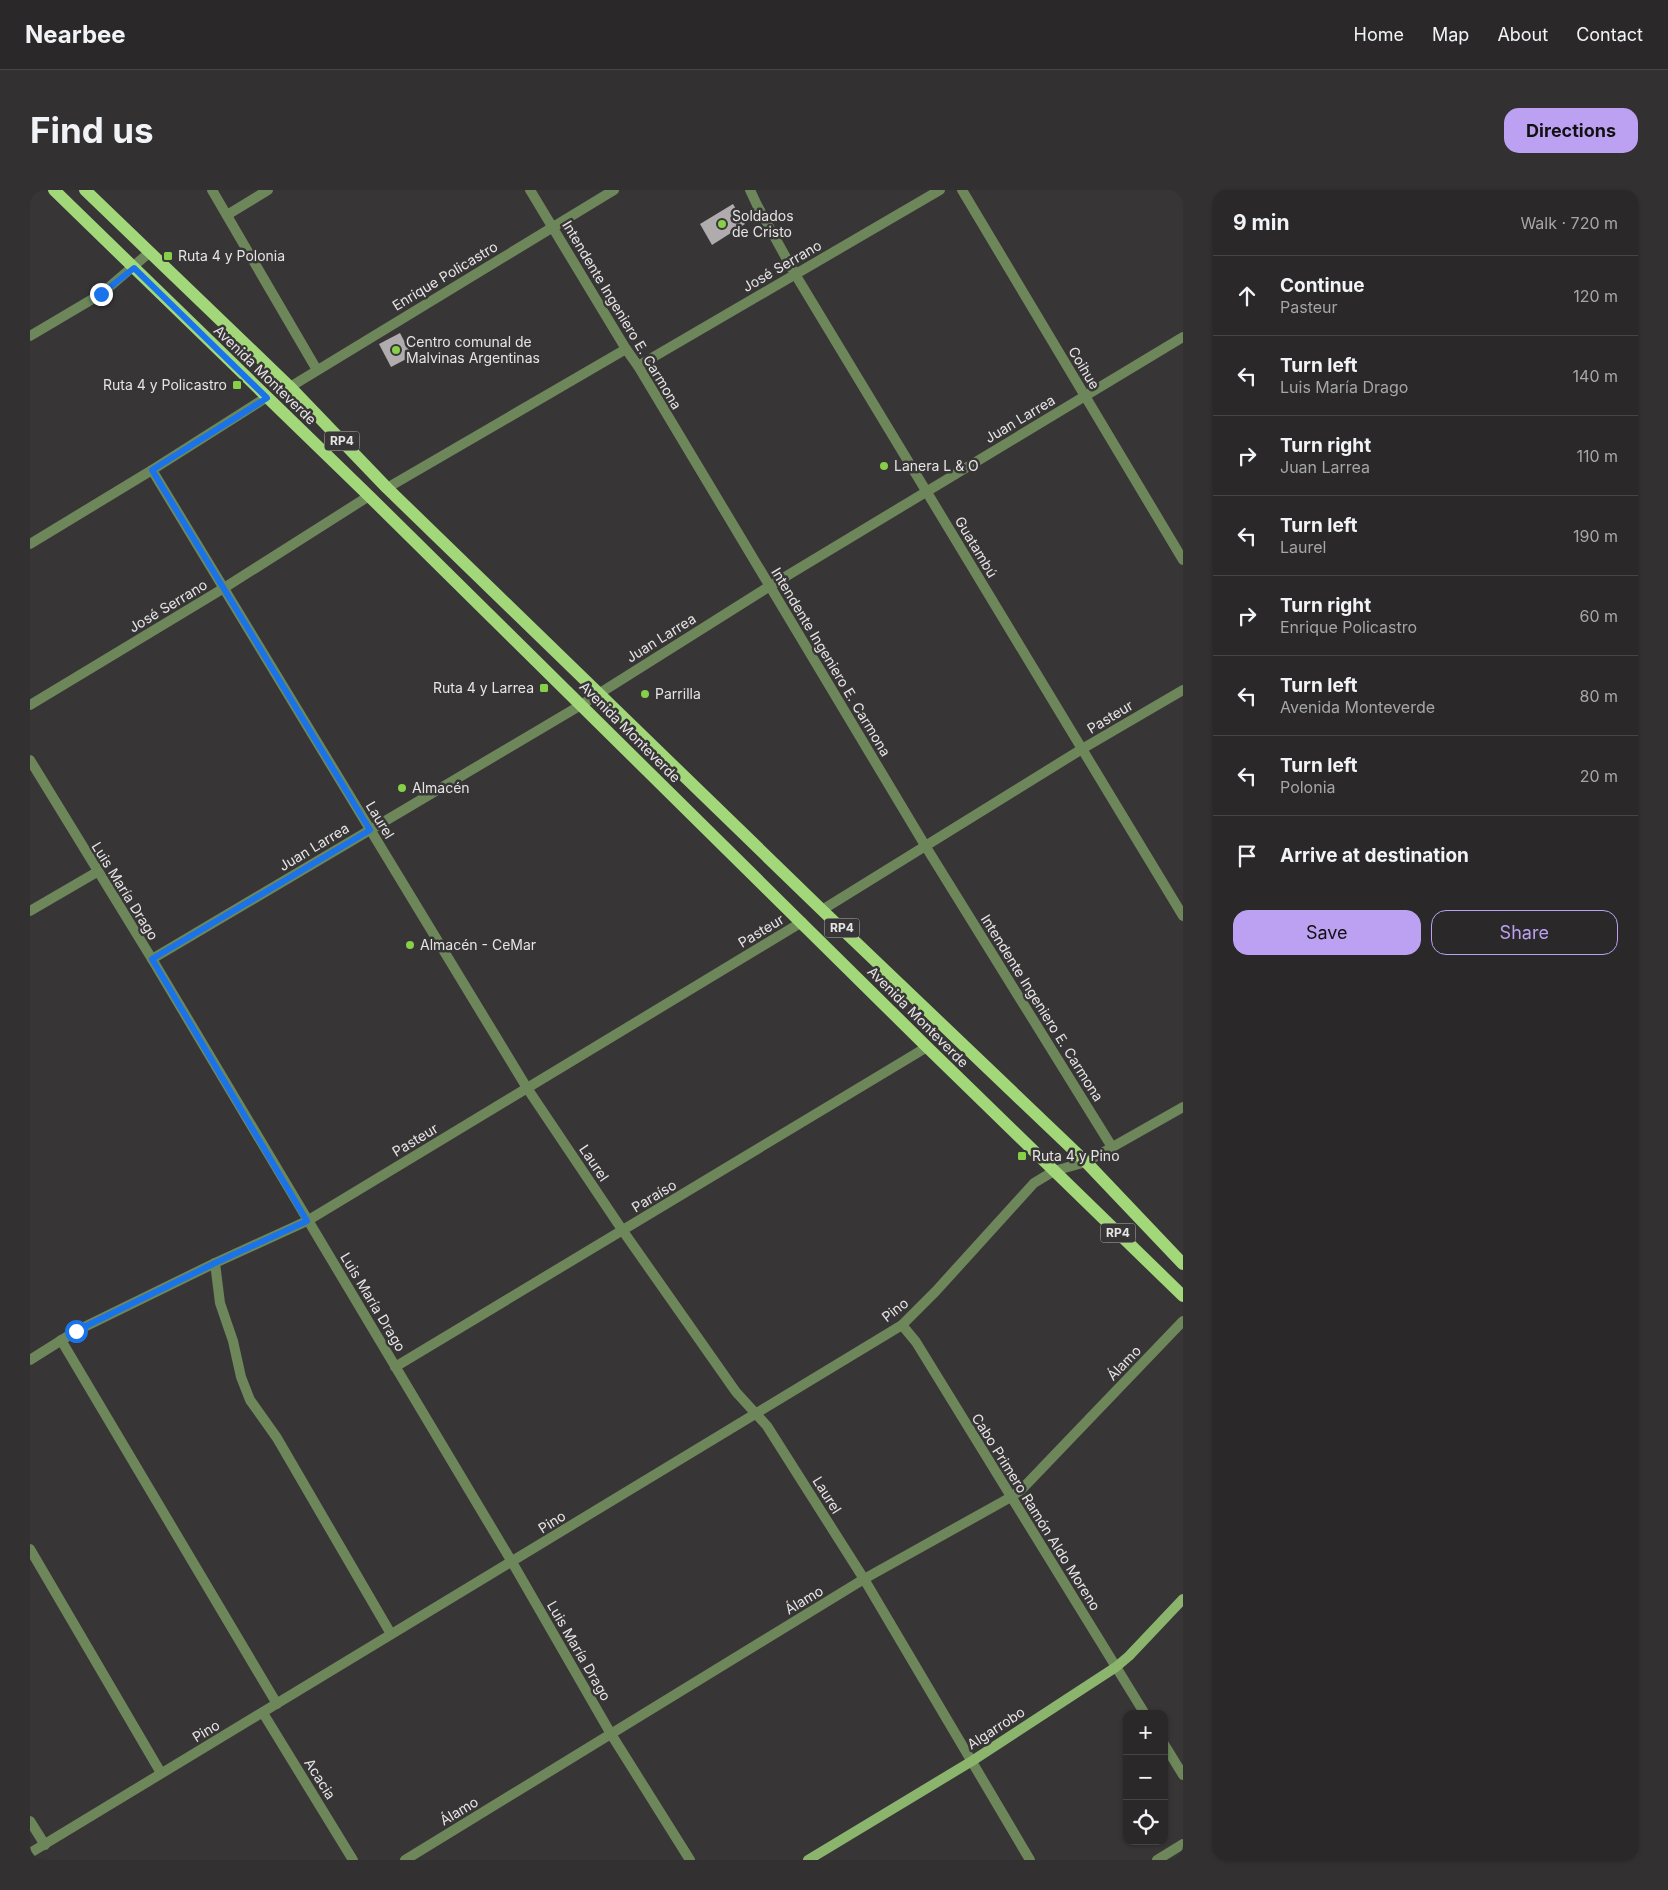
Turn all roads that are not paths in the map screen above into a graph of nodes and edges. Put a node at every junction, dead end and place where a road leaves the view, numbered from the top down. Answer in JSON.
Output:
{"nodes":[{"id":1,"x":54,"y":190,"type":"edge"},
{"id":2,"x":85,"y":190,"type":"edge"},
{"id":3,"x":212,"y":190,"type":"edge"},
{"id":4,"x":268,"y":190,"type":"edge"},
{"id":5,"x":530,"y":190,"type":"edge"},
{"id":6,"x":614,"y":190,"type":"edge"},
{"id":7,"x":750,"y":190,"type":"edge"},
{"id":8,"x":940,"y":190,"type":"edge"},
{"id":9,"x":962,"y":190,"type":"edge"},
{"id":10,"x":227,"y":215,"type":"junction"},
{"id":11,"x":552,"y":227,"type":"junction"},
{"id":12,"x":150,"y":252,"type":"junction"},
{"id":13,"x":134,"y":268,"type":"junction"},
{"id":14,"x":795,"y":274,"type":"junction"},
{"id":15,"x":30,"y":336,"type":"edge"},
{"id":16,"x":1183,"y":337,"type":"edge"},
{"id":17,"x":626,"y":349,"type":"junction"},
{"id":18,"x":638,"y":366,"type":"junction"},
{"id":19,"x":317,"y":370,"type":"junction"},
{"id":20,"x":290,"y":387,"type":"junction"},
{"id":21,"x":1085,"y":396,"type":"junction"},
{"id":22,"x":267,"y":398,"type":"junction"},
{"id":23,"x":152,"y":470,"type":"junction"},
{"id":24,"x":387,"y":488,"type":"junction"},
{"id":25,"x":927,"y":491,"type":"junction"},
{"id":26,"x":369,"y":496,"type":"junction"},
{"id":27,"x":30,"y":544,"type":"edge"},
{"id":28,"x":1183,"y":560,"type":"edge"},
{"id":29,"x":770,"y":586,"type":"junction"},
{"id":30,"x":224,"y":588,"type":"junction"},
{"id":31,"x":1183,"y":690,"type":"edge"},
{"id":32,"x":599,"y":693,"type":"junction"},
{"id":33,"x":30,"y":705,"type":"edge"},
{"id":34,"x":581,"y":705,"type":"junction"},
{"id":35,"x":1082,"y":749,"type":"junction"},
{"id":36,"x":30,"y":760,"type":"edge"},
{"id":37,"x":370,"y":830,"type":"junction"},
{"id":38,"x":926,"y":847,"type":"junction"},
{"id":39,"x":98,"y":872,"type":"junction"},
{"id":40,"x":822,"y":910,"type":"junction"},
{"id":41,"x":30,"y":911,"type":"edge"},
{"id":42,"x":1183,"y":916,"type":"edge"},
{"id":43,"x":802,"y":922,"type":"junction"},
{"id":44,"x":152,"y":959,"type":"junction"},
{"id":45,"x":926,"y":1047,"type":"junction"},
{"id":46,"x":527,"y":1088,"type":"junction"},
{"id":47,"x":1183,"y":1107,"type":"edge"},
{"id":48,"x":1112,"y":1147,"type":"junction"},
{"id":49,"x":1086,"y":1162,"type":"junction"},
{"id":50,"x":1054,"y":1170,"type":"junction"},
{"id":51,"x":307,"y":1221,"type":"junction"},
{"id":52,"x":623,"y":1231,"type":"junction"},
{"id":53,"x":215,"y":1263,"type":"junction"},
{"id":54,"x":1183,"y":1264,"type":"edge"},
{"id":55,"x":1183,"y":1296,"type":"edge"},
{"id":56,"x":1183,"y":1321,"type":"edge"},
{"id":57,"x":902,"y":1325,"type":"junction"},
{"id":58,"x":61,"y":1340,"type":"junction"},
{"id":59,"x":30,"y":1360,"type":"edge"},
{"id":60,"x":395,"y":1367,"type":"junction"},
{"id":61,"x":756,"y":1413,"type":"junction"},
{"id":62,"x":1011,"y":1497,"type":"junction"},
{"id":63,"x":30,"y":1549,"type":"edge"},
{"id":64,"x":512,"y":1562,"type":"junction"},
{"id":65,"x":864,"y":1579,"type":"junction"},
{"id":66,"x":1183,"y":1599,"type":"edge"},
{"id":67,"x":392,"y":1634,"type":"junction"},
{"id":68,"x":1116,"y":1667,"type":"junction"},
{"id":69,"x":277,"y":1704,"type":"junction"},
{"id":70,"x":1143,"y":1710,"type":"edge"},
{"id":71,"x":263,"y":1713,"type":"junction"},
{"id":72,"x":611,"y":1734,"type":"junction"},
{"id":73,"x":1168,"y":1751,"type":"edge"},
{"id":74,"x":972,"y":1761,"type":"junction"},
{"id":75,"x":161,"y":1774,"type":"junction"},
{"id":76,"x":1183,"y":1775,"type":"edge"},
{"id":77,"x":30,"y":1821,"type":"edge"},
{"id":78,"x":1183,"y":1844,"type":"edge"},
{"id":79,"x":44,"y":1845,"type":"junction"},
{"id":80,"x":33,"y":1855,"type":"edge"},
{"id":81,"x":353,"y":1860,"type":"edge"},
{"id":82,"x":405,"y":1860,"type":"edge"},
{"id":83,"x":690,"y":1860,"type":"edge"},
{"id":84,"x":808,"y":1860,"type":"edge"},
{"id":85,"x":1030,"y":1860,"type":"edge"},
{"id":86,"x":1157,"y":1860,"type":"edge"}],
"edges":[{"from":1,"to":13,"type":"main road","name":"Avenida Monteverde","number":"RP4"},
{"from":2,"to":12,"type":"main road","name":"Avenida Monteverde","number":"RP4"},
{"from":3,"to":10,"type":"street"},
{"from":4,"to":10,"type":"street"},
{"from":5,"to":11,"type":"street","name":"Intendente Ingeniero E. Carmona"},
{"from":6,"to":11,"type":"street","name":"Enrique Policastro"},
{"from":7,"to":14,"type":"street","name":"Guatambú"},
{"from":8,"to":14,"type":"street","name":"José Serrano"},
{"from":9,"to":21,"type":"street","name":"Coihue"},
{"from":10,"to":19,"type":"street"},
{"from":11,"to":17,"type":"street","name":"Intendente Ingeniero E. Carmona"},
{"from":11,"to":19,"type":"street","name":"Enrique Policastro"},
{"from":12,"to":13,"type":"street"},
{"from":12,"to":20,"type":"main road","name":"Avenida Monteverde","number":"RP4"},
{"from":13,"to":15,"type":"street"},
{"from":13,"to":22,"type":"main road","name":"Avenida Monteverde","number":"RP4"},
{"from":14,"to":18,"type":"street","name":"José Serrano"},
{"from":14,"to":25,"type":"street","name":"Guatambú"},
{"from":16,"to":21,"type":"street","name":"Juan Larrea"},
{"from":17,"to":18,"type":"street","name":"Intendente Ingeniero E. Carmona"},
{"from":17,"to":24,"type":"street"},
{"from":18,"to":29,"type":"street","name":"Intendente Ingeniero E. Carmona"},
{"from":19,"to":20,"type":"street","name":"Enrique Policastro"},
{"from":20,"to":24,"type":"main road","name":"Avenida Monteverde","number":"RP4"},
{"from":21,"to":25,"type":"street","name":"Juan Larrea"},
{"from":21,"to":28,"type":"street","name":"Coihue"},
{"from":22,"to":23,"type":"street"},
{"from":22,"to":26,"type":"main road","name":"Avenida Monteverde","number":"RP4"},
{"from":23,"to":27,"type":"street"},
{"from":23,"to":30,"type":"street","name":"Laurel"},
{"from":24,"to":32,"type":"main road","name":"Avenida Monteverde","number":"RP4"},
{"from":25,"to":29,"type":"street","name":"Juan Larrea"},
{"from":25,"to":35,"type":"street","name":"Guatambú"},
{"from":26,"to":30,"type":"street","name":"José Serrano"},
{"from":26,"to":34,"type":"main road","name":"Avenida Monteverde","number":"RP4"},
{"from":29,"to":32,"type":"street","name":"Juan Larrea"},
{"from":29,"to":38,"type":"street","name":"Intendente Ingeniero E. Carmona"},
{"from":30,"to":33,"type":"street","name":"José Serrano"},
{"from":30,"to":37,"type":"street","name":"Laurel"},
{"from":31,"to":35,"type":"street","name":"Pasteur"},
{"from":32,"to":34,"type":"street","name":"Juan Larrea"},
{"from":32,"to":40,"type":"main road","name":"Avenida Monteverde","number":"RP4"},
{"from":34,"to":37,"type":"street","name":"Juan Larrea"},
{"from":34,"to":43,"type":"main road","name":"Avenida Monteverde","number":"RP4"},
{"from":35,"to":38,"type":"street","name":"Pasteur"},
{"from":35,"to":42,"type":"street","name":"Guatambú"},
{"from":36,"to":39,"type":"street","name":"Luis María Drago"},
{"from":37,"to":44,"type":"street","name":"Juan Larrea"},
{"from":37,"to":46,"type":"street","name":"Laurel"},
{"from":38,"to":40,"type":"street","name":"Pasteur"},
{"from":38,"to":48,"type":"street","name":"Intendente Ingeniero E. Carmona"},
{"from":39,"to":41,"type":"street"},
{"from":39,"to":44,"type":"street","name":"Luis María Drago"},
{"from":40,"to":49,"type":"main road","name":"Avenida Monteverde","number":"RP4"},
{"from":43,"to":45,"type":"main road","name":"Avenida Monteverde","number":"RP4"},
{"from":43,"to":46,"type":"street","name":"Pasteur"},
{"from":44,"to":51,"type":"street","name":"Luis María Drago"},
{"from":45,"to":50,"type":"main road","name":"Avenida Monteverde","number":"RP4"},
{"from":45,"to":52,"type":"street","name":"Paraíso"},
{"from":46,"to":51,"type":"street","name":"Pasteur"},
{"from":46,"to":52,"type":"street","name":"Laurel"},
{"from":47,"to":48,"type":"street"},
{"from":48,"to":49,"type":"street"},
{"from":49,"to":50,"type":"street","name":"Pino"},
{"from":49,"to":54,"type":"main road","name":"Avenida Monteverde","number":"RP4"},
{"from":50,"to":55,"type":"main road","name":"Avenida Monteverde","number":"RP4"},
{"from":50,"to":57,"type":"street","name":"Pino"},
{"from":51,"to":53,"type":"street","name":"Pasteur"},
{"from":51,"to":60,"type":"street","name":"Luis María Drago"},
{"from":52,"to":60,"type":"street","name":"Paraíso"},
{"from":52,"to":61,"type":"street","name":"Laurel"},
{"from":53,"to":58,"type":"street","name":"Pasteur"},
{"from":53,"to":67,"type":"street"},
{"from":56,"to":62,"type":"street","name":"Álamo"},
{"from":57,"to":61,"type":"street","name":"Pino"},
{"from":57,"to":62,"type":"street","name":"Cabo Primero Ramón Aldo Moreno"},
{"from":58,"to":59,"type":"street","name":"Pasteur"},
{"from":58,"to":69,"type":"street"},
{"from":60,"to":64,"type":"street","name":"Luis María Drago"},
{"from":61,"to":64,"type":"street","name":"Pino"},
{"from":61,"to":65,"type":"street","name":"Laurel"},
{"from":62,"to":65,"type":"street","name":"Álamo"},
{"from":62,"to":68,"type":"street","name":"Cabo Primero Ramón Aldo Moreno"},
{"from":63,"to":75,"type":"street"},
{"from":64,"to":67,"type":"street","name":"Pino"},
{"from":64,"to":72,"type":"street","name":"Luis María Drago"},
{"from":65,"to":72,"type":"street","name":"Álamo"},
{"from":65,"to":74,"type":"street","name":"Laurel"},
{"from":66,"to":68,"type":"street","name":"Algarrobo"},
{"from":67,"to":69,"type":"street","name":"Pino"},
{"from":68,"to":70,"type":"street","name":"Cabo Primero Ramón Aldo Moreno"},
{"from":68,"to":74,"type":"street","name":"Algarrobo"},
{"from":69,"to":71,"type":"street","name":"Pino"},
{"from":71,"to":75,"type":"street","name":"Pino"},
{"from":71,"to":81,"type":"street","name":"Acacia"},
{"from":72,"to":82,"type":"street","name":"Álamo"},
{"from":72,"to":83,"type":"street","name":"Luis María Drago"},
{"from":73,"to":76,"type":"street"},
{"from":74,"to":84,"type":"street","name":"Algarrobo"},
{"from":74,"to":85,"type":"street","name":"Laurel"},
{"from":75,"to":79,"type":"street","name":"Pino"},
{"from":77,"to":79,"type":"street"},
{"from":78,"to":86,"type":"street"},
{"from":79,"to":80,"type":"street","name":"Pino"}]}
